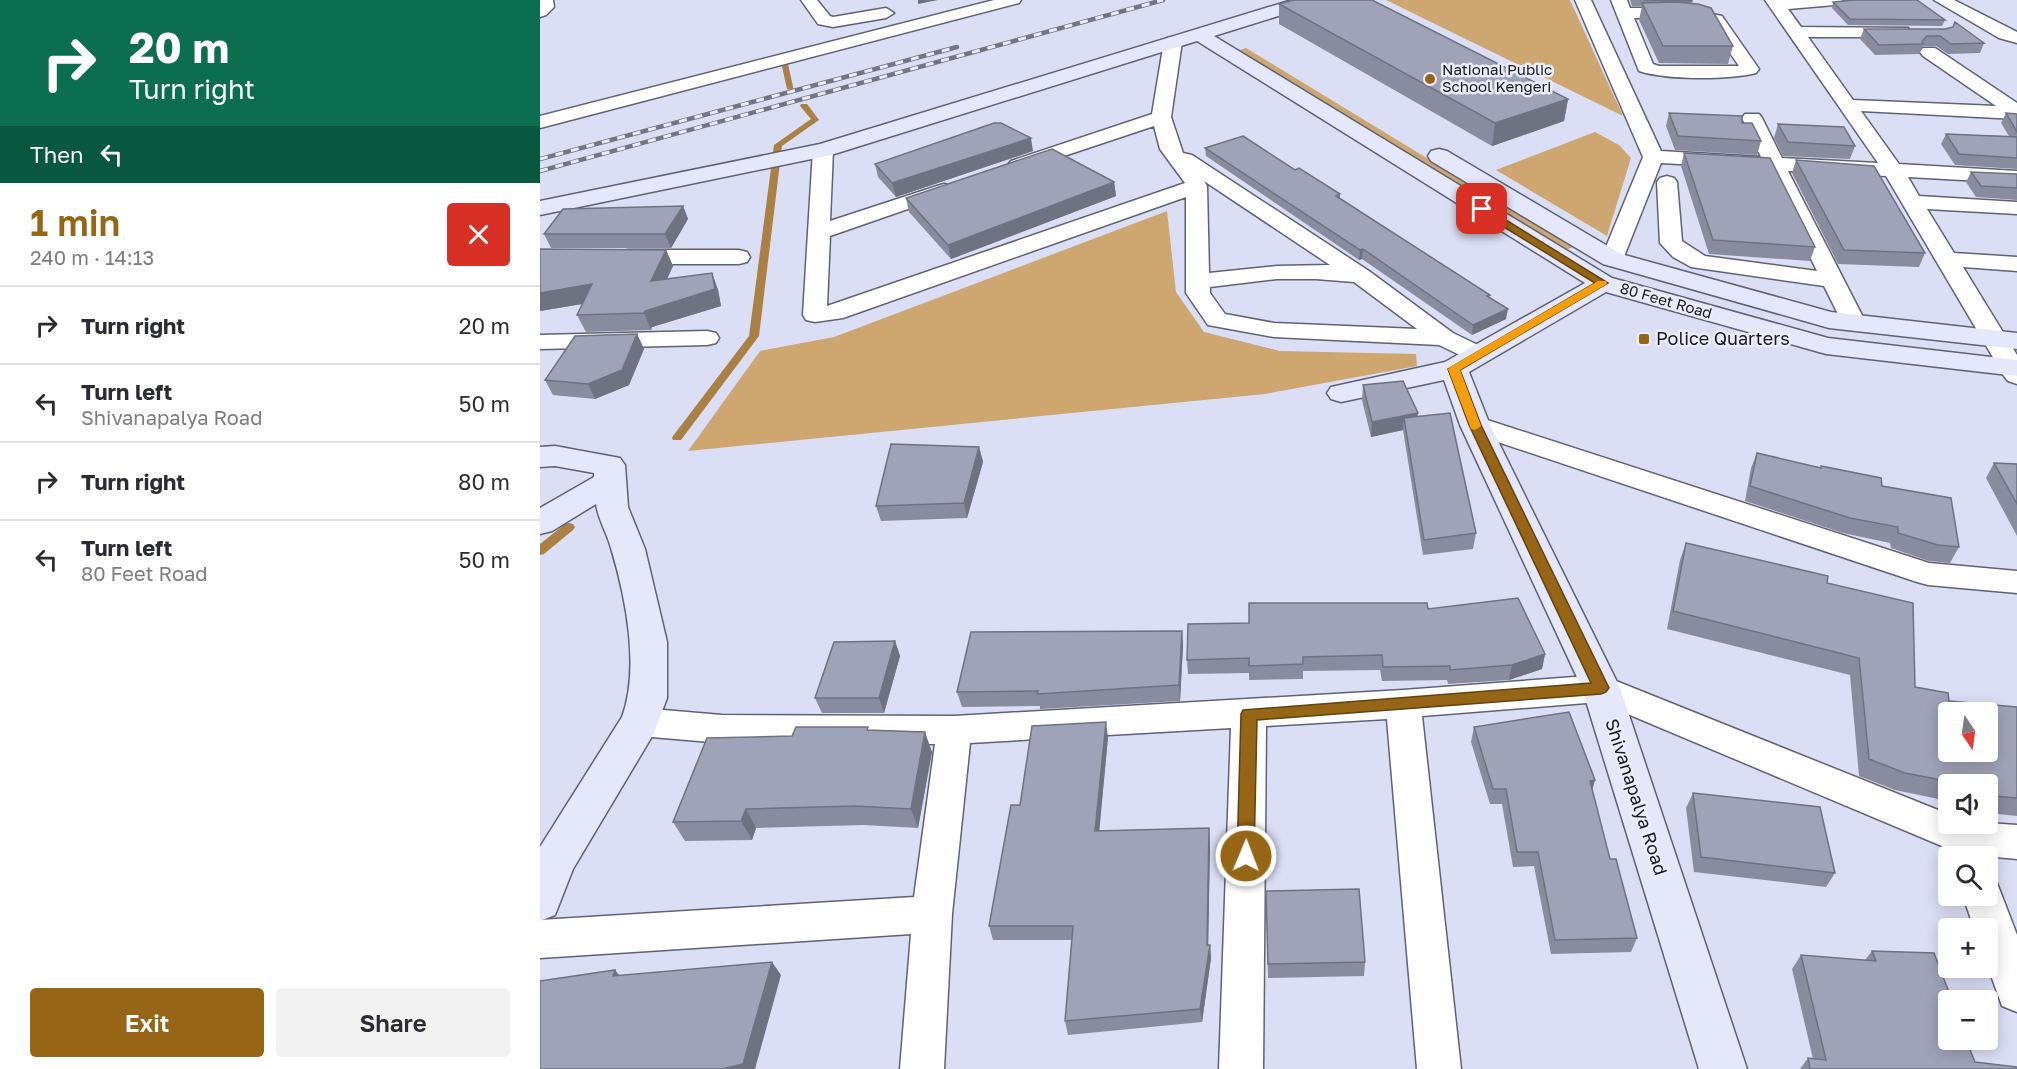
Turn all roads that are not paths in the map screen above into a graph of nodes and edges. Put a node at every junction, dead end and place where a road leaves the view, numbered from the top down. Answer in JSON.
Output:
{"nodes":[{"id":1,"x":545,"y":0,"type":"edge"},
{"id":2,"x":809,"y":0,"type":"edge"},
{"id":3,"x":886,"y":0,"type":"edge"},
{"id":4,"x":954,"y":0,"type":"edge"},
{"id":5,"x":1013,"y":0,"type":"edge"},
{"id":6,"x":1311,"y":0,"type":"edge"},
{"id":7,"x":1583,"y":0,"type":"edge"},
{"id":8,"x":1835,"y":0,"type":"edge"},
{"id":9,"x":1942,"y":0,"type":"edge"},
{"id":10,"x":1775,"y":3,"type":"edge"},
{"id":11,"x":928,"y":5,"type":"dead end"},
{"id":12,"x":1621,"y":6,"type":"edge"},
{"id":13,"x":540,"y":12,"type":"edge"},
{"id":14,"x":1222,"y":28,"type":"junction"},
{"id":15,"x":1796,"y":32,"type":"junction"},
{"id":16,"x":1919,"y":32,"type":"edge"},
{"id":17,"x":1200,"y":35,"type":"junction"},
{"id":18,"x":2017,"y":38,"type":"edge"},
{"id":19,"x":1173,"y":42,"type":"junction"},
{"id":20,"x":1929,"y":52,"type":"edge"},
{"id":21,"x":1847,"y":105,"type":"junction"},
{"id":22,"x":2017,"y":113,"type":"edge"},
{"id":23,"x":1161,"y":117,"type":"junction"},
{"id":24,"x":1375,"y":118,"type":"dead end"},
{"id":25,"x":1752,"y":118,"type":"dead end"},
{"id":26,"x":540,"y":122,"type":"edge"},
{"id":27,"x":1426,"y":148,"type":"dead end"},
{"id":28,"x":1170,"y":149,"type":"junction"},
{"id":29,"x":823,"y":150,"type":"junction"},
{"id":30,"x":1653,"y":158,"type":"junction"},
{"id":31,"x":1773,"y":164,"type":"junction"},
{"id":32,"x":1893,"y":170,"type":"junction"},
{"id":33,"x":998,"y":172,"type":"edge"},
{"id":34,"x":2017,"y":177,"type":"edge"},
{"id":35,"x":1667,"y":182,"type":"dead end"},
{"id":36,"x":964,"y":183,"type":"edge"},
{"id":37,"x":1197,"y":186,"type":"junction"},
{"id":38,"x":1913,"y":202,"type":"junction"},
{"id":39,"x":540,"y":208,"type":"edge"},
{"id":40,"x":2017,"y":208,"type":"edge"},
{"id":41,"x":819,"y":232,"type":"junction"},
{"id":42,"x":610,"y":257,"type":"edge"},
{"id":43,"x":739,"y":257,"type":"dead end"},
{"id":44,"x":1947,"y":259,"type":"junction"},
{"id":45,"x":2017,"y":264,"type":"edge"},
{"id":46,"x":1607,"y":271,"type":"junction"},
{"id":47,"x":1361,"y":276,"type":"junction"},
{"id":48,"x":1834,"y":281,"type":"junction"},
{"id":49,"x":1198,"y":282,"type":"junction"},
{"id":50,"x":1854,"y":323,"type":"junction"},
{"id":51,"x":707,"y":338,"type":"dead end"},
{"id":52,"x":2006,"y":340,"type":"edge"},
{"id":53,"x":540,"y":342,"type":"edge"},
{"id":54,"x":1458,"y":354,"type":"junction"},
{"id":55,"x":2015,"y":371,"type":"edge"},
{"id":56,"x":1341,"y":393,"type":"dead end"},
{"id":57,"x":1475,"y":425,"type":"junction"},
{"id":58,"x":540,"y":457,"type":"edge"},
{"id":59,"x":611,"y":481,"type":"junction"},
{"id":60,"x":540,"y":523,"type":"edge"},
{"id":61,"x":2017,"y":582,"type":"edge"},
{"id":62,"x":1601,"y":688,"type":"junction"},
{"id":63,"x":1403,"y":705,"type":"junction"},
{"id":64,"x":1249,"y":714,"type":"junction"},
{"id":65,"x":640,"y":722,"type":"junction"},
{"id":66,"x":954,"y":730,"type":"junction"},
{"id":67,"x":2017,"y":842,"type":"edge"},
{"id":68,"x":1963,"y":846,"type":"edge"},
{"id":69,"x":1975,"y":846,"type":"edge"},
{"id":70,"x":540,"y":901,"type":"edge"},
{"id":71,"x":1987,"y":906,"type":"edge"},
{"id":72,"x":932,"y":914,"type":"junction"},
{"id":73,"x":540,"y":939,"type":"edge"},
{"id":74,"x":2017,"y":992,"type":"edge"},
{"id":75,"x":922,"y":1069,"type":"edge"},
{"id":76,"x":1241,"y":1069,"type":"edge"},
{"id":77,"x":1439,"y":1069,"type":"edge"},
{"id":78,"x":1722,"y":1069,"type":"edge"}],
"edges":[{"from":1,"to":13,"type":"street"},
{"from":2,"to":3,"type":"street"},
{"from":4,"to":11,"type":"street"},
{"from":5,"to":26,"type":"street"},
{"from":6,"to":14,"type":"street"},
{"from":7,"to":30,"type":"street"},
{"from":8,"to":10,"type":"street"},
{"from":9,"to":18,"type":"street"},
{"from":10,"to":15,"type":"street"},
{"from":12,"to":12,"type":"street"},
{"from":14,"to":17,"type":"street"},
{"from":14,"to":24,"type":"street"},
{"from":15,"to":16,"type":"street"},
{"from":15,"to":21,"type":"street"},
{"from":17,"to":19,"type":"street"},
{"from":17,"to":46,"type":"street","name":"80 Feet Road"},
{"from":19,"to":23,"type":"street"},
{"from":19,"to":29,"type":"street"},
{"from":20,"to":22,"type":"street"},
{"from":21,"to":22,"type":"street"},
{"from":21,"to":32,"type":"street"},
{"from":23,"to":28,"type":"street"},
{"from":23,"to":33,"type":"street"},
{"from":25,"to":31,"type":"street"},
{"from":27,"to":46,"type":"street","name":"80 Feet Road"},
{"from":28,"to":37,"type":"street"},
{"from":28,"to":47,"type":"street"},
{"from":29,"to":39,"type":"street"},
{"from":29,"to":41,"type":"street"},
{"from":30,"to":31,"type":"street"},
{"from":30,"to":46,"type":"street"},
{"from":31,"to":32,"type":"street"},
{"from":31,"to":48,"type":"street"},
{"from":32,"to":34,"type":"street"},
{"from":32,"to":38,"type":"street"},
{"from":35,"to":48,"type":"street"},
{"from":36,"to":41,"type":"street"},
{"from":37,"to":41,"type":"street"},
{"from":37,"to":49,"type":"street"},
{"from":38,"to":40,"type":"street"},
{"from":38,"to":44,"type":"street"},
{"from":42,"to":43,"type":"street"},
{"from":44,"to":45,"type":"street"},
{"from":44,"to":52,"type":"street"},
{"from":46,"to":50,"type":"street","name":"80 Feet Road"},
{"from":46,"to":54,"type":"street"},
{"from":46,"to":55,"type":"street","name":"80 Feet Road"},
{"from":47,"to":49,"type":"street"},
{"from":47,"to":54,"type":"street"},
{"from":48,"to":50,"type":"street"},
{"from":49,"to":54,"type":"street"},
{"from":50,"to":52,"type":"street","name":"80 Feet Road"},
{"from":51,"to":53,"type":"street"},
{"from":52,"to":55,"type":"street"},
{"from":54,"to":56,"type":"street"},
{"from":54,"to":57,"type":"street","name":"Shivanapalya Road"},
{"from":57,"to":61,"type":"street"},
{"from":57,"to":62,"type":"street","name":"Shivanapalya Road"},
{"from":58,"to":59,"type":"street"},
{"from":59,"to":60,"type":"street"},
{"from":59,"to":65,"type":"street"},
{"from":62,"to":63,"type":"street"},
{"from":62,"to":68,"type":"street"},
{"from":62,"to":78,"type":"street","name":"Shivanapalya Road"},
{"from":63,"to":64,"type":"street"},
{"from":63,"to":77,"type":"street"},
{"from":64,"to":66,"type":"street"},
{"from":64,"to":76,"type":"street"},
{"from":65,"to":66,"type":"street"},
{"from":65,"to":70,"type":"street"},
{"from":66,"to":72,"type":"street"},
{"from":67,"to":69,"type":"street"},
{"from":71,"to":74,"type":"street"},
{"from":72,"to":73,"type":"street"},
{"from":72,"to":75,"type":"street"}]}
